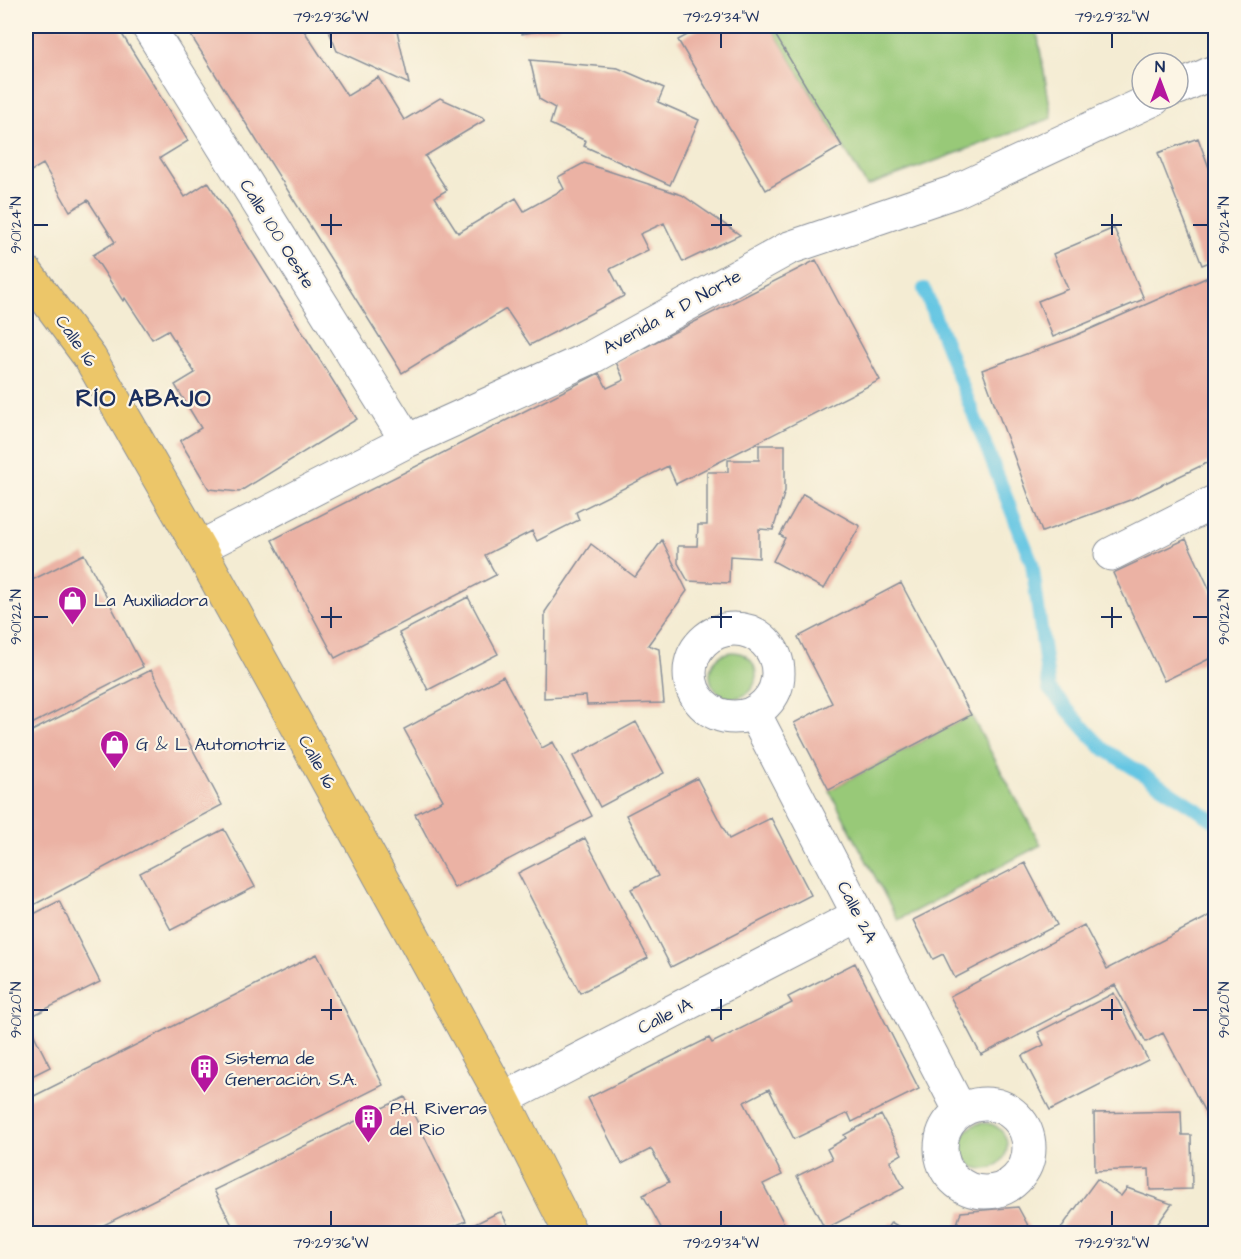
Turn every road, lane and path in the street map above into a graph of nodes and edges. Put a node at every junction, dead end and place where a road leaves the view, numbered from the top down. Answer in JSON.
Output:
{"nodes":[{"id":1,"x":148,"y":26,"type":"edge"},
{"id":2,"x":1215,"y":71,"type":"edge"},
{"id":3,"x":1190,"y":82,"type":"edge"},
{"id":4,"x":1130,"y":110,"type":"edge"},
{"id":5,"x":26,"y":272,"type":"edge"},
{"id":6,"x":406,"y":441,"type":"junction"},
{"id":7,"x":1215,"y":501,"type":"edge"},
{"id":8,"x":199,"y":548,"type":"junction"},
{"id":9,"x":1111,"y":554,"type":"dead end"},
{"id":10,"x":754,"y":713,"type":"dead end"},
{"id":11,"x":859,"y":915,"type":"junction"},
{"id":12,"x":503,"y":1099,"type":"junction"},
{"id":13,"x":960,"y":1110,"type":"dead end"},
{"id":14,"x":571,"y":1233,"type":"edge"}],
"edges":[{"from":1,"to":6,"type":"street","name":"Calle 100 Oeste"},
{"from":2,"to":3,"type":"street"},
{"from":4,"to":6,"type":"street","name":"Avenida 4 D Norte"},
{"from":5,"to":8,"type":"main road","name":"Calle 16"},
{"from":6,"to":8,"type":"street","name":"Avenida 4 D Norte"},
{"from":7,"to":9,"type":"street"},
{"from":8,"to":12,"type":"main road","name":"Calle 16"},
{"from":10,"to":11,"type":"street","name":"Calle 2A"},
{"from":11,"to":12,"type":"street","name":"Calle 1A"},
{"from":11,"to":13,"type":"street","name":"Calle 2A"},
{"from":12,"to":14,"type":"main road","name":"Calle 16"}]}
